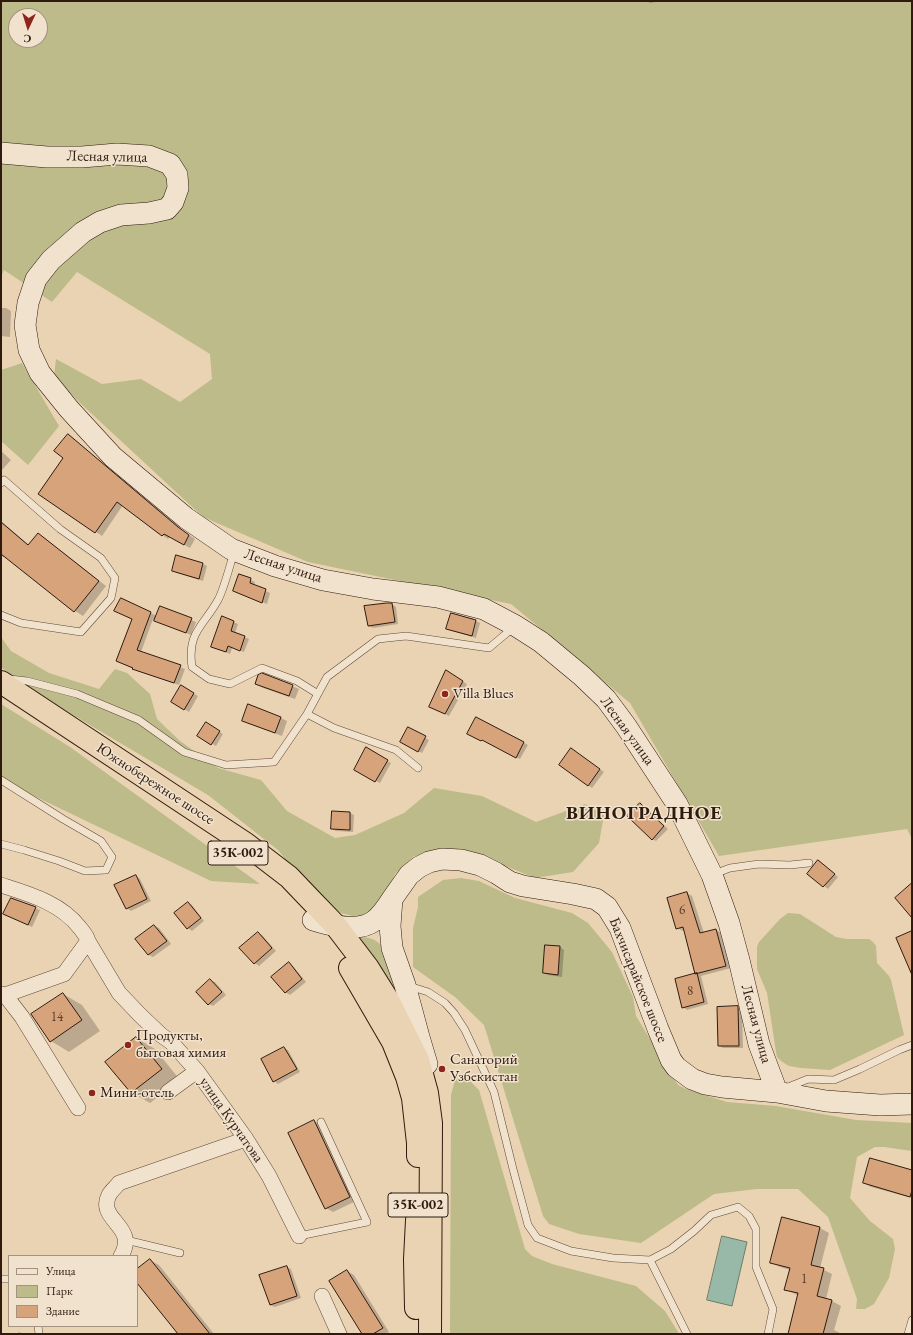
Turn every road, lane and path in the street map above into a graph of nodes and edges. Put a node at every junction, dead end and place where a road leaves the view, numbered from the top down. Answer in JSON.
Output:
{"nodes":[{"id":1,"x":1,"y":153,"type":"edge"},
{"id":2,"x":1,"y":483,"type":"edge"},
{"id":3,"x":234,"y":550,"type":"junction"},
{"id":4,"x":1,"y":615,"type":"edge"},
{"id":5,"x":516,"y":626,"type":"junction"},
{"id":6,"x":1,"y":679,"type":"edge"},
{"id":7,"x":1,"y":682,"type":"edge"},
{"id":8,"x":318,"y":694,"type":"junction"},
{"id":9,"x":1,"y":696,"type":"edge"},
{"id":10,"x":307,"y":714,"type":"junction"},
{"id":11,"x":418,"y":768,"type":"dead end"},
{"id":12,"x":1,"y":780,"type":"edge"},
{"id":13,"x":1,"y":844,"type":"edge"},
{"id":14,"x":809,"y":863,"type":"dead end"},
{"id":15,"x":712,"y":875,"type":"junction"},
{"id":16,"x":1,"y":885,"type":"edge"},
{"id":17,"x":392,"y":899,"type":"junction"},
{"id":18,"x":312,"y":920,"type":"junction"},
{"id":19,"x":336,"y":926,"type":"junction"},
{"id":20,"x":88,"y":941,"type":"junction"},
{"id":21,"x":401,"y":976,"type":"junction"},
{"id":22,"x":3,"y":994,"type":"edge"},
{"id":23,"x":393,"y":1042,"type":"junction"},
{"id":24,"x":912,"y":1045,"type":"edge"},
{"id":25,"x":198,"y":1071,"type":"junction"},
{"id":26,"x":168,"y":1092,"type":"dead end"},
{"id":27,"x":777,"y":1092,"type":"junction"},
{"id":28,"x":912,"y":1104,"type":"edge"},
{"id":29,"x":78,"y":1108,"type":"dead end"},
{"id":30,"x":321,"y":1122,"type":"dead end"},
{"id":31,"x":431,"y":1123,"type":"junction"},
{"id":32,"x":246,"y":1139,"type":"junction"},
{"id":33,"x":299,"y":1236,"type":"joint"},
{"id":34,"x":126,"y":1240,"type":"junction"},
{"id":35,"x":180,"y":1253,"type":"dead end"},
{"id":36,"x":122,"y":1255,"type":"edge"},
{"id":37,"x":650,"y":1260,"type":"junction"},
{"id":38,"x":322,"y":1296,"type":"dead end"},
{"id":39,"x":912,"y":1320,"type":"edge"},
{"id":40,"x":339,"y":1334,"type":"edge"},
{"id":41,"x":416,"y":1334,"type":"edge"},
{"id":42,"x":430,"y":1334,"type":"edge"},
{"id":43,"x":687,"y":1334,"type":"edge"},
{"id":44,"x":768,"y":1334,"type":"edge"},
{"id":45,"x":908,"y":1334,"type":"edge"}],
"edges":[{"from":1,"to":3,"type":"street","name":"Лесная улица"},
{"from":2,"to":4,"type":"lane"},
{"from":3,"to":5,"type":"street","name":"Лесная улица"},
{"from":3,"to":8,"type":"lane"},
{"from":5,"to":8,"type":"lane"},
{"from":5,"to":15,"type":"street","name":"Лесная улица"},
{"from":6,"to":10,"type":"lane"},
{"from":7,"to":19,"type":"highway","name":"Южнобережное шоссе","number":"35К-002"},
{"from":8,"to":10,"type":"lane"},
{"from":9,"to":18,"type":"highway","name":"Южнобережное шоссе","number":"35К-002"},
{"from":10,"to":11,"type":"lane"},
{"from":12,"to":13,"type":"lane"},
{"from":14,"to":15,"type":"lane"},
{"from":15,"to":27,"type":"street","name":"Лесная улица"},
{"from":16,"to":20,"type":"street","name":"улица Курчатова"},
{"from":17,"to":19,"type":"street","name":"Бахчисарайское шоссе"},
{"from":17,"to":21,"type":"street"},
{"from":17,"to":27,"type":"street","name":"Бахчисарайское шоссе"},
{"from":18,"to":19,"type":"street","name":"Бахчисарайское шоссе"},
{"from":18,"to":23,"type":"highway","name":"Южнобережное шоссе","number":"35К-002"},
{"from":19,"to":31,"type":"highway","name":"Южнобережное шоссе","number":"35К-002"},
{"from":20,"to":22,"type":"street"},
{"from":20,"to":25,"type":"street","name":"улица Курчатова"},
{"from":21,"to":23,"type":"street"},
{"from":21,"to":31,"type":"street"},
{"from":21,"to":37,"type":"lane"},
{"from":22,"to":29,"type":"street"},
{"from":23,"to":41,"type":"highway","name":"Южнобережное шоссе","number":"35К-002"},
{"from":24,"to":27,"type":"lane"},
{"from":25,"to":26,"type":"street"},
{"from":25,"to":32,"type":"street","name":"улица Курчатова"},
{"from":27,"to":28,"type":"street","name":"Бахчисарайское шоссе"},
{"from":30,"to":33,"type":"lane"},
{"from":31,"to":42,"type":"highway","name":"Южнобережное шоссе"},
{"from":32,"to":33,"type":"street","name":"улица Курчатова"},
{"from":32,"to":34,"type":"street"},
{"from":34,"to":35,"type":"lane"},
{"from":34,"to":36,"type":"street"},
{"from":37,"to":43,"type":"lane"},
{"from":37,"to":44,"type":"lane"},
{"from":38,"to":40,"type":"street"},
{"from":39,"to":45,"type":"lane"}]}
